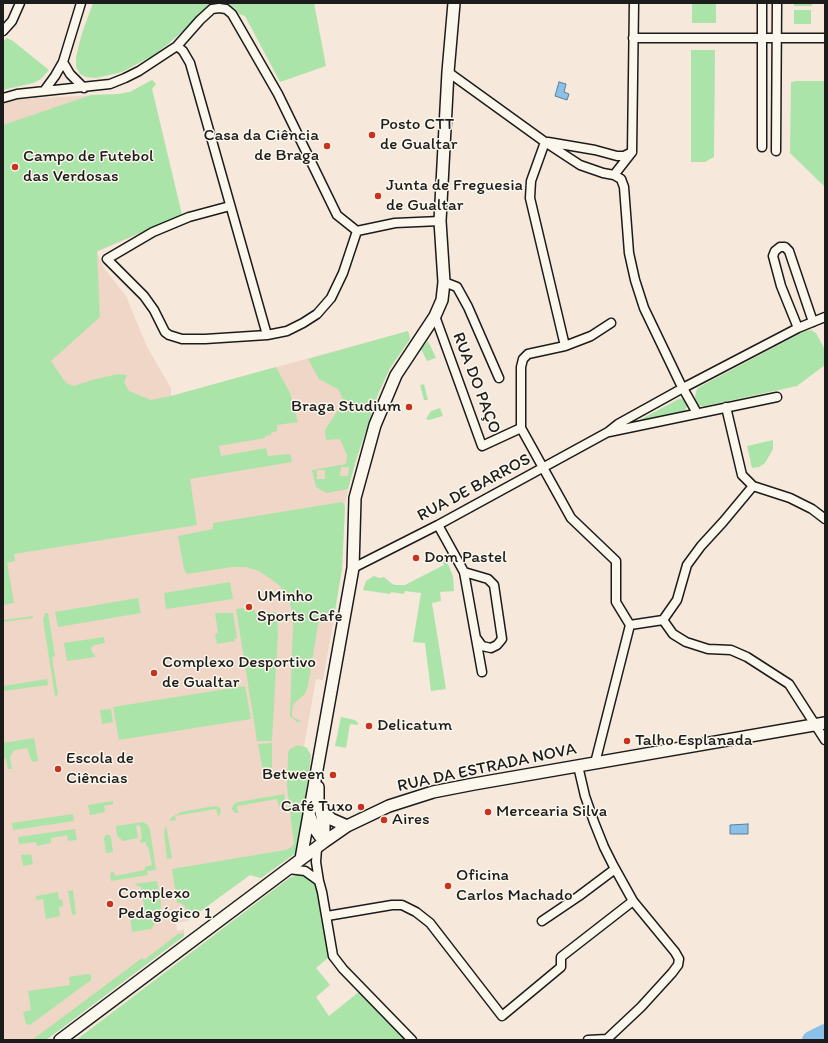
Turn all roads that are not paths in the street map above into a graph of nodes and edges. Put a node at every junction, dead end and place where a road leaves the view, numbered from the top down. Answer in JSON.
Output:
{"nodes":[{"id":1,"x":20,"y":3,"type":"edge"},
{"id":2,"x":81,"y":3,"type":"edge"},
{"id":3,"x":454,"y":3,"type":"edge"},
{"id":4,"x":634,"y":3,"type":"edge"},
{"id":5,"x":762,"y":3,"type":"edge"},
{"id":6,"x":777,"y":3,"type":"edge"},
{"id":7,"x":3,"y":30,"type":"edge"},
{"id":8,"x":633,"y":38,"type":"junction"},
{"id":9,"x":762,"y":38,"type":"junction"},
{"id":10,"x":777,"y":38,"type":"junction"},
{"id":11,"x":825,"y":38,"type":"edge"},
{"id":12,"x":177,"y":46,"type":"junction"},
{"id":13,"x":64,"y":62,"type":"junction"},
{"id":14,"x":448,"y":72,"type":"junction"},
{"id":15,"x":84,"y":88,"type":"junction"},
{"id":16,"x":44,"y":92,"type":"junction"},
{"id":17,"x":3,"y":98,"type":"edge"},
{"id":18,"x":545,"y":142,"type":"junction"},
{"id":19,"x":762,"y":147,"type":"dead end"},
{"id":20,"x":776,"y":150,"type":"dead end"},
{"id":21,"x":632,"y":152,"type":"junction"},
{"id":22,"x":614,"y":175,"type":"junction"},
{"id":23,"x":230,"y":206,"type":"junction"},
{"id":24,"x":440,"y":221,"type":"junction"},
{"id":25,"x":357,"y":231,"type":"junction"},
{"id":26,"x":444,"y":282,"type":"junction"},
{"id":27,"x":435,"y":316,"type":"junction"},
{"id":28,"x":825,"y":317,"type":"edge"},
{"id":29,"x":813,"y":322,"type":"junction"},
{"id":30,"x":611,"y":323,"type":"dead end"},
{"id":31,"x":795,"y":329,"type":"junction"},
{"id":32,"x":267,"y":335,"type":"junction"},
{"id":33,"x":565,"y":346,"type":"junction"},
{"id":34,"x":499,"y":378,"type":"dead end"},
{"id":35,"x":683,"y":388,"type":"junction"},
{"id":36,"x":777,"y":397,"type":"dead end"},
{"id":37,"x":726,"y":407,"type":"junction"},
{"id":38,"x":697,"y":413,"type":"junction"},
{"id":39,"x":521,"y":428,"type":"junction"},
{"id":40,"x":608,"y":432,"type":"junction"},
{"id":41,"x":544,"y":467,"type":"junction"},
{"id":42,"x":753,"y":486,"type":"junction"},
{"id":43,"x":825,"y":519,"type":"edge"},
{"id":44,"x":438,"y":525,"type":"junction"},
{"id":45,"x":352,"y":568,"type":"junction"},
{"id":46,"x":464,"y":572,"type":"junction"},
{"id":47,"x":663,"y":620,"type":"junction"},
{"id":48,"x":630,"y":625,"type":"junction"},
{"id":49,"x":476,"y":638,"type":"junction"},
{"id":50,"x":482,"y":672,"type":"dead end"},
{"id":51,"x":820,"y":724,"type":"edge"},
{"id":52,"x":825,"y":740,"type":"edge"},
{"id":53,"x":595,"y":763,"type":"junction"},
{"id":54,"x":578,"y":766,"type":"junction"},
{"id":55,"x":318,"y":770,"type":"junction"},
{"id":56,"x":321,"y":808,"type":"junction"},
{"id":57,"x":308,"y":814,"type":"junction"},
{"id":58,"x":348,"y":826,"type":"junction"},
{"id":59,"x":320,"y":845,"type":"junction"},
{"id":60,"x":301,"y":859,"type":"junction"},
{"id":61,"x":288,"y":869,"type":"junction"},
{"id":62,"x":615,"y":869,"type":"junction"},
{"id":63,"x":319,"y":881,"type":"junction"},
{"id":64,"x":632,"y":901,"type":"junction"},
{"id":65,"x":327,"y":916,"type":"junction"},
{"id":66,"x":542,"y":921,"type":"dead end"},
{"id":67,"x":607,"y":1039,"type":"edge"},
{"id":68,"x":60,"y":1040,"type":"edge"},
{"id":69,"x":412,"y":1040,"type":"edge"},
{"id":70,"x":588,"y":1040,"type":"edge"}],
"edges":[{"from":1,"to":7,"type":"street"},
{"from":2,"to":13,"type":"street"},
{"from":3,"to":14,"type":"street"},
{"from":4,"to":8,"type":"street"},
{"from":5,"to":9,"type":"street"},
{"from":6,"to":10,"type":"street"},
{"from":8,"to":9,"type":"street"},
{"from":8,"to":21,"type":"street"},
{"from":9,"to":10,"type":"street"},
{"from":9,"to":19,"type":"street"},
{"from":10,"to":11,"type":"street"},
{"from":10,"to":20,"type":"street"},
{"from":12,"to":15,"type":"street"},
{"from":12,"to":23,"type":"street"},
{"from":12,"to":25,"type":"street"},
{"from":13,"to":15,"type":"street"},
{"from":13,"to":16,"type":"street"},
{"from":14,"to":18,"type":"street"},
{"from":14,"to":24,"type":"street"},
{"from":15,"to":16,"type":"street"},
{"from":16,"to":17,"type":"street"},
{"from":18,"to":21,"type":"street"},
{"from":18,"to":22,"type":"street"},
{"from":18,"to":33,"type":"street"},
{"from":21,"to":22,"type":"street"},
{"from":22,"to":35,"type":"street"},
{"from":23,"to":32,"type":"street"},
{"from":23,"to":32,"type":"street"},
{"from":24,"to":25,"type":"street"},
{"from":24,"to":26,"type":"street"},
{"from":25,"to":32,"type":"street"},
{"from":26,"to":27,"type":"street"},
{"from":26,"to":34,"type":"street"},
{"from":27,"to":39,"type":"street","name":"RUA DO PAÇO"},
{"from":27,"to":45,"type":"street"},
{"from":28,"to":29,"type":"street"},
{"from":29,"to":31,"type":"street"},
{"from":29,"to":31,"type":"street"},
{"from":30,"to":33,"type":"street"},
{"from":31,"to":35,"type":"street"},
{"from":33,"to":39,"type":"street"},
{"from":35,"to":38,"type":"street"},
{"from":35,"to":40,"type":"street"},
{"from":36,"to":37,"type":"street"},
{"from":37,"to":38,"type":"street"},
{"from":37,"to":42,"type":"street"},
{"from":38,"to":40,"type":"street"},
{"from":39,"to":41,"type":"street"},
{"from":40,"to":41,"type":"street","name":"RUA DE BARROS"},
{"from":41,"to":44,"type":"street","name":"RUA DE BARROS"},
{"from":41,"to":48,"type":"street"},
{"from":42,"to":43,"type":"street"},
{"from":42,"to":47,"type":"street"},
{"from":44,"to":45,"type":"street","name":"RUA DE BARROS"},
{"from":44,"to":46,"type":"street"},
{"from":45,"to":55,"type":"street"},
{"from":46,"to":49,"type":"street"},
{"from":46,"to":49,"type":"street"},
{"from":47,"to":48,"type":"street"},
{"from":47,"to":51,"type":"street"},
{"from":48,"to":53,"type":"street"},
{"from":49,"to":50,"type":"street"},
{"from":51,"to":52,"type":"street"},
{"from":51,"to":53,"type":"street","name":"RUA DA ESTRADA NOVA"},
{"from":53,"to":54,"type":"street","name":"RUA DA ESTRADA NOVA"},
{"from":54,"to":58,"type":"street","name":"RUA DA ESTRADA NOVA"},
{"from":54,"to":62,"type":"street"},
{"from":55,"to":56,"type":"street"},
{"from":55,"to":57,"type":"street"},
{"from":56,"to":58,"type":"street"},
{"from":56,"to":59,"type":"street"},
{"from":57,"to":59,"type":"street"},
{"from":57,"to":60,"type":"street"},
{"from":58,"to":59,"type":"street","name":"RUA DA ESTRADA NOVA"},
{"from":59,"to":60,"type":"street","name":"RUA DA ESTRADA NOVA"},
{"from":59,"to":63,"type":"street"},
{"from":60,"to":61,"type":"street","name":"RUA DA ESTRADA NOVA"},
{"from":61,"to":63,"type":"street"},
{"from":61,"to":68,"type":"street","name":"RUA DA ESTRADA NOVA"},
{"from":62,"to":64,"type":"street"},
{"from":62,"to":66,"type":"street"},
{"from":63,"to":65,"type":"street"},
{"from":64,"to":65,"type":"street"},
{"from":64,"to":67,"type":"street"},
{"from":65,"to":69,"type":"street"},
{"from":67,"to":70,"type":"street"}]}
